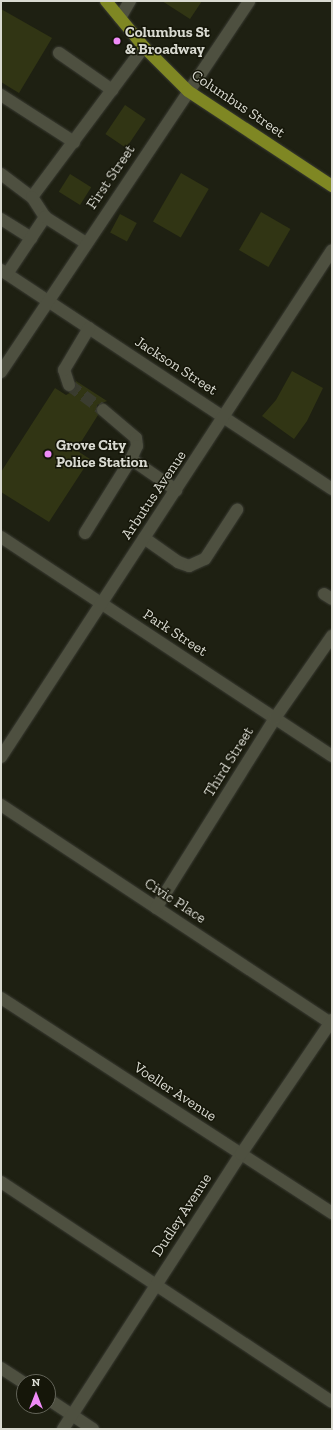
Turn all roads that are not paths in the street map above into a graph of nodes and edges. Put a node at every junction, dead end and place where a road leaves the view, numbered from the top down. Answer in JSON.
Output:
{"nodes":[{"id":1,"x":106,"y":1,"type":"edge"},
{"id":2,"x":130,"y":1,"type":"edge"},
{"id":3,"x":249,"y":1,"type":"edge"},
{"id":4,"x":120,"y":18,"type":"junction"},
{"id":5,"x":144,"y":47,"type":"junction"},
{"id":6,"x":59,"y":53,"type":"dead end"},
{"id":7,"x":112,"y":90,"type":"junction"},
{"id":8,"x":188,"y":91,"type":"junction"},
{"id":9,"x":1,"y":95,"type":"edge"},
{"id":10,"x":74,"y":142,"type":"junction"},
{"id":11,"x":1,"y":174,"type":"edge"},
{"id":12,"x":332,"y":186,"type":"edge"},
{"id":13,"x":32,"y":198,"type":"junction"},
{"id":14,"x":45,"y":217,"type":"junction"},
{"id":15,"x":1,"y":219,"type":"edge"},
{"id":16,"x":31,"y":238,"type":"junction"},
{"id":17,"x":86,"y":243,"type":"junction"},
{"id":18,"x":332,"y":250,"type":"edge"},
{"id":19,"x":4,"y":272,"type":"edge"},
{"id":20,"x":48,"y":301,"type":"junction"},
{"id":21,"x":89,"y":328,"type":"junction"},
{"id":22,"x":1,"y":372,"type":"edge"},
{"id":23,"x":69,"y":385,"type":"tunnel mouth"},
{"id":24,"x":103,"y":410,"type":"tunnel mouth"},
{"id":25,"x":224,"y":417,"type":"junction"},
{"id":26,"x":131,"y":459,"type":"junction"},
{"id":27,"x":332,"y":489,"type":"edge"},
{"id":28,"x":176,"y":490,"type":"junction"},
{"id":29,"x":237,"y":510,"type":"dead end"},
{"id":30,"x":85,"y":532,"type":"dead end"},
{"id":31,"x":1,"y":537,"type":"edge"},
{"id":32,"x":144,"y":538,"type":"junction"},
{"id":33,"x":101,"y":604,"type":"junction"},
{"id":34,"x":332,"y":636,"type":"edge"},
{"id":35,"x":275,"y":718,"type":"junction"},
{"id":36,"x":332,"y":756,"type":"edge"},
{"id":37,"x":1,"y":757,"type":"edge"},
{"id":38,"x":1,"y":805,"type":"edge"},
{"id":39,"x":156,"y":908,"type":"junction"},
{"id":40,"x":1,"y":998,"type":"edge"},
{"id":41,"x":331,"y":1022,"type":"edge"},
{"id":42,"x":240,"y":1154,"type":"junction"},
{"id":43,"x":1,"y":1182,"type":"edge"},
{"id":44,"x":332,"y":1213,"type":"edge"},
{"id":45,"x":155,"y":1286,"type":"junction"},
{"id":46,"x":1,"y":1368,"type":"edge"},
{"id":47,"x":16,"y":1378,"type":"edge"},
{"id":48,"x":332,"y":1402,"type":"edge"},
{"id":49,"x":56,"y":1404,"type":"edge"},
{"id":50,"x":72,"y":1415,"type":"junction"},
{"id":51,"x":63,"y":1429,"type":"edge"},
{"id":52,"x":93,"y":1429,"type":"edge"}],
"edges":[{"from":1,"to":4,"type":"main road","name":"Columbus Street"},
{"from":2,"to":4,"type":"street"},
{"from":3,"to":8,"type":"street","name":"First Street"},
{"from":4,"to":5,"type":"main road","name":"Columbus Street"},
{"from":5,"to":7,"type":"street"},
{"from":5,"to":8,"type":"main road","name":"Columbus Street"},
{"from":6,"to":7,"type":"street"},
{"from":7,"to":10,"type":"street"},
{"from":8,"to":12,"type":"main road","name":"Columbus Street"},
{"from":8,"to":17,"type":"street","name":"First Street"},
{"from":9,"to":10,"type":"street"},
{"from":10,"to":13,"type":"street"},
{"from":11,"to":13,"type":"street"},
{"from":13,"to":14,"type":"street"},
{"from":14,"to":16,"type":"street"},
{"from":14,"to":17,"type":"street"},
{"from":15,"to":16,"type":"street"},
{"from":16,"to":19,"type":"street"},
{"from":17,"to":20,"type":"street","name":"First Street"},
{"from":18,"to":25,"type":"street","name":"Arbutus Avenue"},
{"from":19,"to":20,"type":"street","name":"Jackson Street"},
{"from":20,"to":21,"type":"street","name":"Jackson Street"},
{"from":20,"to":22,"type":"street","name":"First Street"},
{"from":21,"to":23,"type":"street"},
{"from":21,"to":25,"type":"street","name":"Jackson Street"},
{"from":24,"to":26,"type":"street"},
{"from":25,"to":27,"type":"street","name":"Jackson Street"},
{"from":25,"to":28,"type":"street","name":"Arbutus Avenue"},
{"from":26,"to":28,"type":"street"},
{"from":26,"to":30,"type":"street"},
{"from":28,"to":32,"type":"street","name":"Arbutus Avenue"},
{"from":29,"to":32,"type":"street"},
{"from":31,"to":33,"type":"street","name":"Park Street"},
{"from":32,"to":33,"type":"street","name":"Arbutus Avenue"},
{"from":33,"to":35,"type":"street","name":"Park Street"},
{"from":33,"to":37,"type":"street","name":"Arbutus Avenue"},
{"from":34,"to":35,"type":"street","name":"Third Street"},
{"from":35,"to":36,"type":"street","name":"Park Street"},
{"from":35,"to":39,"type":"street","name":"Third Street"},
{"from":38,"to":39,"type":"street","name":"Civic Place"},
{"from":39,"to":41,"type":"street","name":"Civic Place"},
{"from":40,"to":42,"type":"street","name":"Voeller Avenue"},
{"from":41,"to":42,"type":"street","name":"Dudley Avenue"},
{"from":42,"to":44,"type":"street","name":"Voeller Avenue"},
{"from":42,"to":45,"type":"street","name":"Dudley Avenue"},
{"from":43,"to":45,"type":"street"},
{"from":45,"to":48,"type":"street"},
{"from":45,"to":50,"type":"street","name":"Dudley Avenue"},
{"from":46,"to":47,"type":"street"},
{"from":49,"to":50,"type":"street"},
{"from":50,"to":51,"type":"street","name":"Dudley Avenue"},
{"from":50,"to":52,"type":"street"}]}
